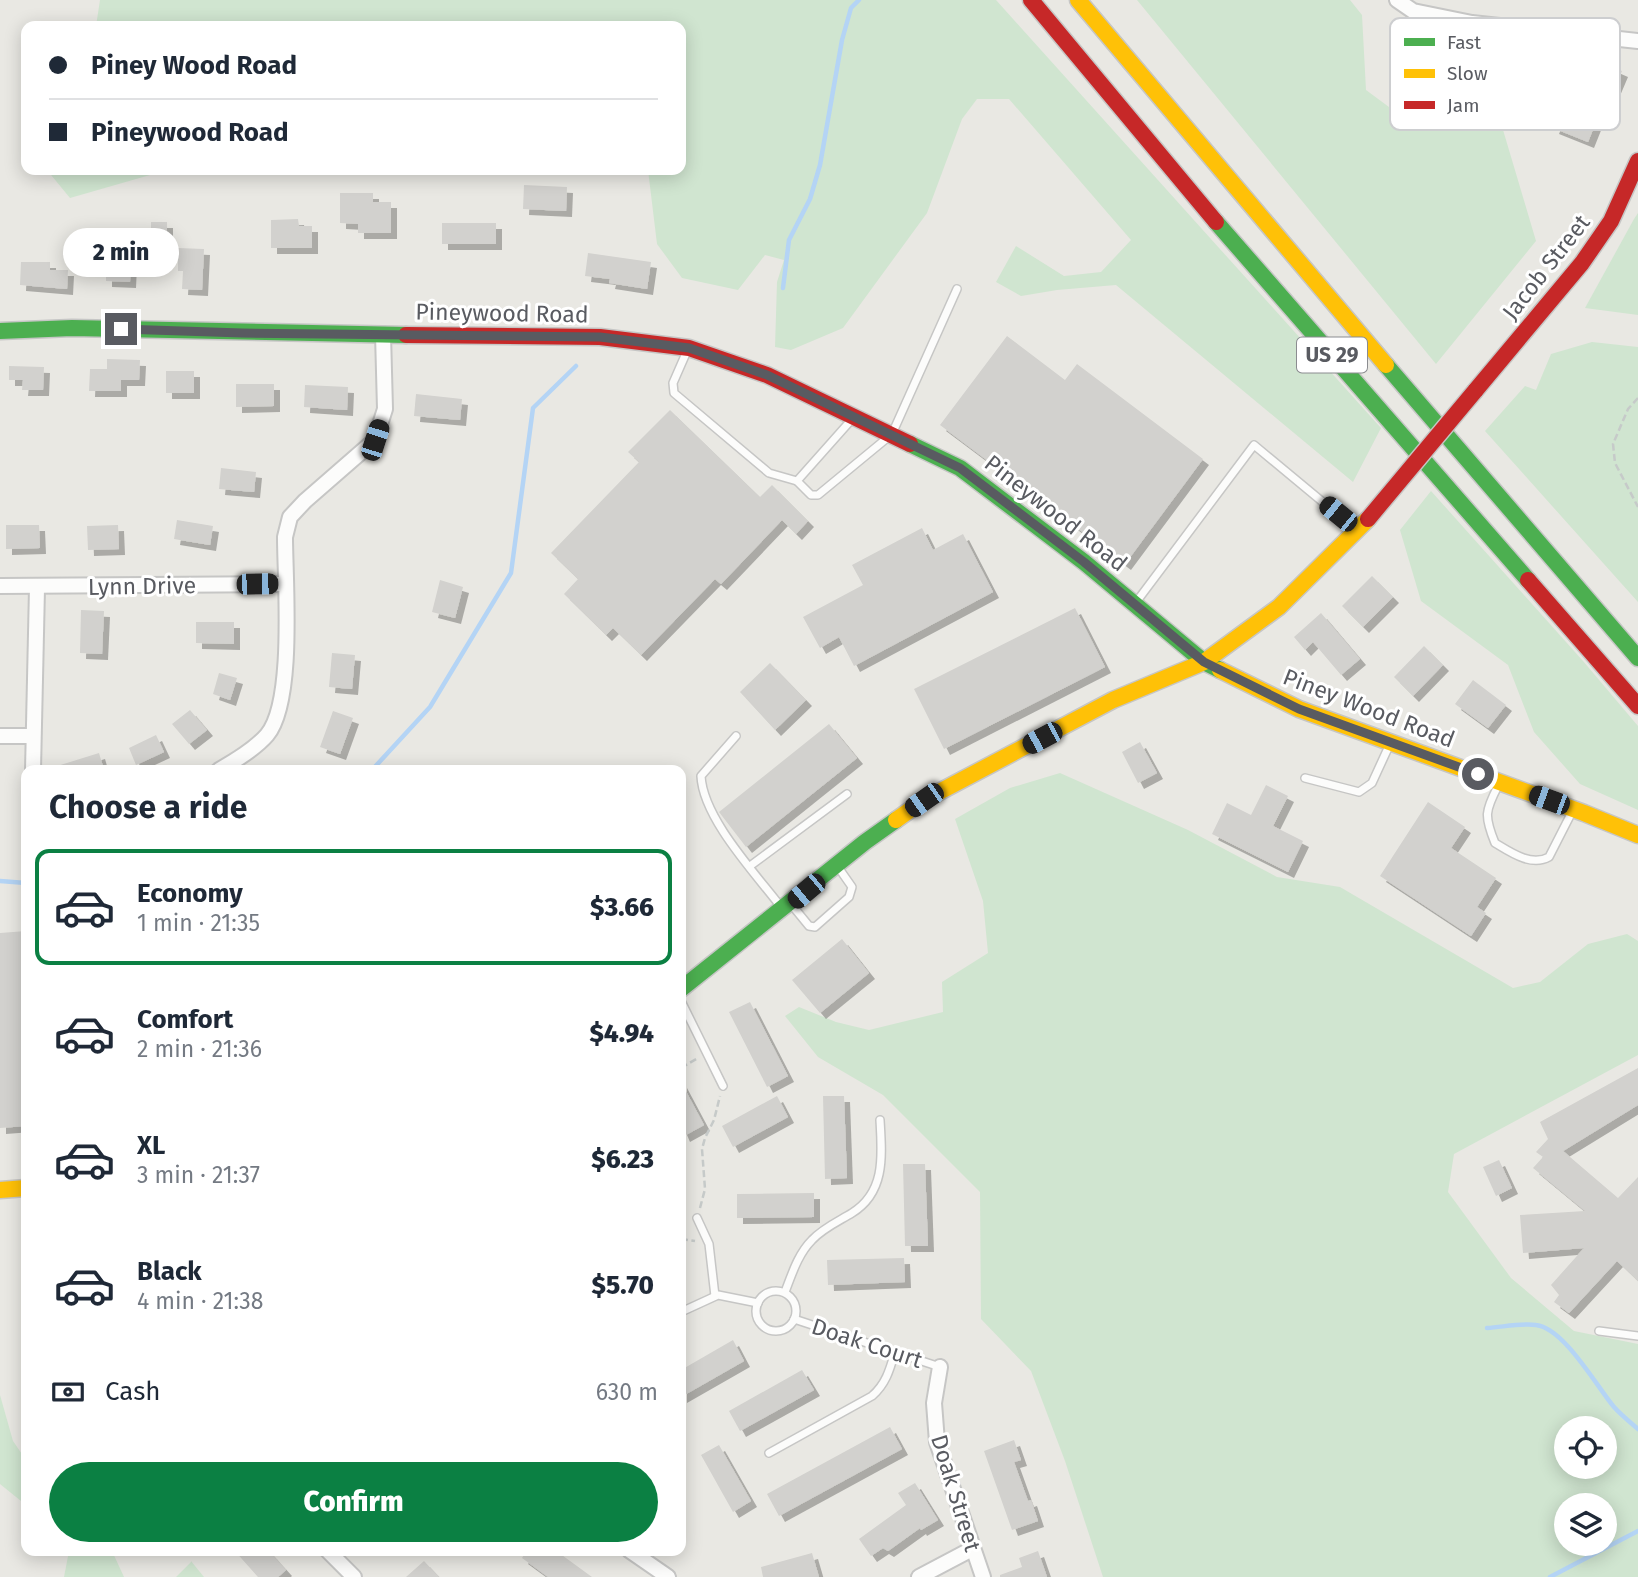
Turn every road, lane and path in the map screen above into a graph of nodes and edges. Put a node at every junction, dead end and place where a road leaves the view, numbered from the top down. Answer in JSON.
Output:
{"nodes":[{"id":1,"x":1031,"y":0,"type":"edge"},
{"id":2,"x":1078,"y":0,"type":"edge"},
{"id":3,"x":1397,"y":0,"type":"edge"},
{"id":4,"x":1447,"y":18,"type":"edge"},
{"id":5,"x":1620,"y":39,"type":"edge"},
{"id":6,"x":1638,"y":41,"type":"edge"},
{"id":7,"x":1638,"y":161,"type":"edge"},
{"id":8,"x":957,"y":289,"type":"dead end"},
{"id":9,"x":0,"y":331,"type":"edge"},
{"id":10,"x":383,"y":334,"type":"junction"},
{"id":11,"x":689,"y":348,"type":"junction"},
{"id":12,"x":1638,"y":398,"type":"edge"},
{"id":13,"x":854,"y":416,"type":"junction"},
{"id":14,"x":892,"y":434,"type":"junction"},
{"id":15,"x":797,"y":481,"type":"junction"},
{"id":16,"x":1638,"y":507,"type":"edge"},
{"id":17,"x":1363,"y":525,"type":"junction"},
{"id":18,"x":285,"y":584,"type":"junction"},
{"id":19,"x":0,"y":586,"type":"edge"},
{"id":20,"x":37,"y":588,"type":"junction"},
{"id":21,"x":1134,"y":604,"type":"junction"},
{"id":22,"x":1638,"y":658,"type":"edge"},
{"id":23,"x":1204,"y":662,"type":"junction"},
{"id":24,"x":1638,"y":706,"type":"edge"},
{"id":25,"x":0,"y":736,"type":"edge"},
{"id":26,"x":32,"y":736,"type":"junction"},
{"id":27,"x":736,"y":736,"type":"dead end"},
{"id":28,"x":1391,"y":742,"type":"junction"},
{"id":29,"x":33,"y":765,"type":"edge"},
{"id":30,"x":226,"y":765,"type":"edge"},
{"id":31,"x":1305,"y":778,"type":"dead end"},
{"id":32,"x":1500,"y":782,"type":"junction"},
{"id":33,"x":847,"y":794,"type":"dead end"},
{"id":34,"x":1573,"y":808,"type":"junction"},
{"id":35,"x":1638,"y":835,"type":"edge"},
{"id":36,"x":750,"y":866,"type":"junction"},
{"id":37,"x":837,"y":866,"type":"junction"},
{"id":38,"x":786,"y":907,"type":"junction"},
{"id":39,"x":686,"y":985,"type":"edge"},
{"id":40,"x":686,"y":1011,"type":"edge"},
{"id":41,"x":706,"y":1053,"type":"junction"},
{"id":42,"x":686,"y":1065,"type":"edge"},
{"id":43,"x":723,"y":1086,"type":"joint"},
{"id":44,"x":880,"y":1121,"type":"dead end"},
{"id":45,"x":21,"y":1188,"type":"edge"},
{"id":46,"x":0,"y":1190,"type":"edge"},
{"id":47,"x":697,"y":1218,"type":"joint"},
{"id":48,"x":785,"y":1292,"type":"junction"},
{"id":49,"x":715,"y":1296,"type":"junction"},
{"id":50,"x":758,"y":1303,"type":"junction"},
{"id":51,"x":686,"y":1310,"type":"edge"},
{"id":52,"x":794,"y":1319,"type":"junction"},
{"id":53,"x":1599,"y":1331,"type":"dead end"},
{"id":54,"x":1638,"y":1336,"type":"edge"},
{"id":55,"x":895,"y":1352,"type":"junction"},
{"id":56,"x":940,"y":1367,"type":"joint"},
{"id":57,"x":769,"y":1453,"type":"dead end"},
{"id":58,"x":972,"y":1549,"type":"junction"},
{"id":59,"x":333,"y":1556,"type":"edge"},
{"id":60,"x":638,"y":1556,"type":"edge"},
{"id":61,"x":354,"y":1577,"type":"edge"},
{"id":62,"x":668,"y":1577,"type":"edge"},
{"id":63,"x":919,"y":1577,"type":"edge"},
{"id":64,"x":983,"y":1577,"type":"edge"}],
"edges":[{"from":1,"to":24,"type":"main road","number":"US 29"},
{"from":2,"to":22,"type":"main road","number":"US 29"},
{"from":3,"to":4,"type":"street"},
{"from":5,"to":6,"type":"street"},
{"from":7,"to":17,"type":"main road","name":"Jacob Street","bridge":true},
{"from":8,"to":14,"type":"lane"},
{"from":9,"to":10,"type":"main road","name":"Pineywood Road"},
{"from":10,"to":11,"type":"main road","name":"Pineywood Road"},
{"from":10,"to":18,"type":"street"},
{"from":11,"to":13,"type":"main road","name":"Pineywood Road"},
{"from":11,"to":15,"type":"lane"},
{"from":12,"to":16,"type":"path"},
{"from":13,"to":14,"type":"main road","name":"Pineywood Road"},
{"from":13,"to":15,"type":"lane"},
{"from":14,"to":15,"type":"lane"},
{"from":14,"to":21,"type":"main road","name":"Pineywood Road"},
{"from":17,"to":21,"type":"lane"},
{"from":17,"to":23,"type":"main road","name":"Jacob Street"},
{"from":18,"to":20,"type":"street","name":"Lynn Drive"},
{"from":18,"to":30,"type":"street"},
{"from":19,"to":20,"type":"street","name":"Lynn Drive"},
{"from":20,"to":26,"type":"street"},
{"from":21,"to":23,"type":"main road","name":"Pineywood Road"},
{"from":23,"to":28,"type":"main road","name":"Piney Wood Road"},
{"from":23,"to":37,"type":"main road","name":"Jacob Street"},
{"from":25,"to":26,"type":"street"},
{"from":26,"to":29,"type":"street"},
{"from":27,"to":36,"type":"lane"},
{"from":28,"to":31,"type":"lane"},
{"from":28,"to":32,"type":"main road","name":"Piney Wood Road"},
{"from":32,"to":34,"type":"main road","name":"Piney Wood Road"},
{"from":32,"to":34,"type":"lane"},
{"from":33,"to":36,"type":"lane"},
{"from":34,"to":35,"type":"main road","name":"Piney Wood Road"},
{"from":36,"to":38,"type":"lane"},
{"from":37,"to":38,"type":"main road","name":"Jacob Street"},
{"from":37,"to":38,"type":"lane"},
{"from":38,"to":39,"type":"main road","name":"Jacob Street"},
{"from":40,"to":41,"type":"lane"},
{"from":41,"to":42,"type":"path"},
{"from":41,"to":43,"type":"lane"},
{"from":43,"to":47,"type":"path"},
{"from":44,"to":48,"type":"lane"},
{"from":45,"to":46,"type":"main road"},
{"from":47,"to":49,"type":"lane"},
{"from":48,"to":50,"type":"lane"},
{"from":48,"to":52,"type":"lane"},
{"from":49,"to":50,"type":"lane"},
{"from":49,"to":51,"type":"lane"},
{"from":50,"to":52,"type":"lane"},
{"from":52,"to":55,"type":"lane","name":"Doak Court"},
{"from":53,"to":54,"type":"lane"},
{"from":55,"to":56,"type":"lane","name":"Doak Court"},
{"from":55,"to":57,"type":"lane"},
{"from":56,"to":58,"type":"street","name":"Doak Street"},
{"from":58,"to":63,"type":"street"},
{"from":58,"to":64,"type":"street","name":"Doak Street"},
{"from":59,"to":61,"type":"street"},
{"from":60,"to":62,"type":"street"}]}
